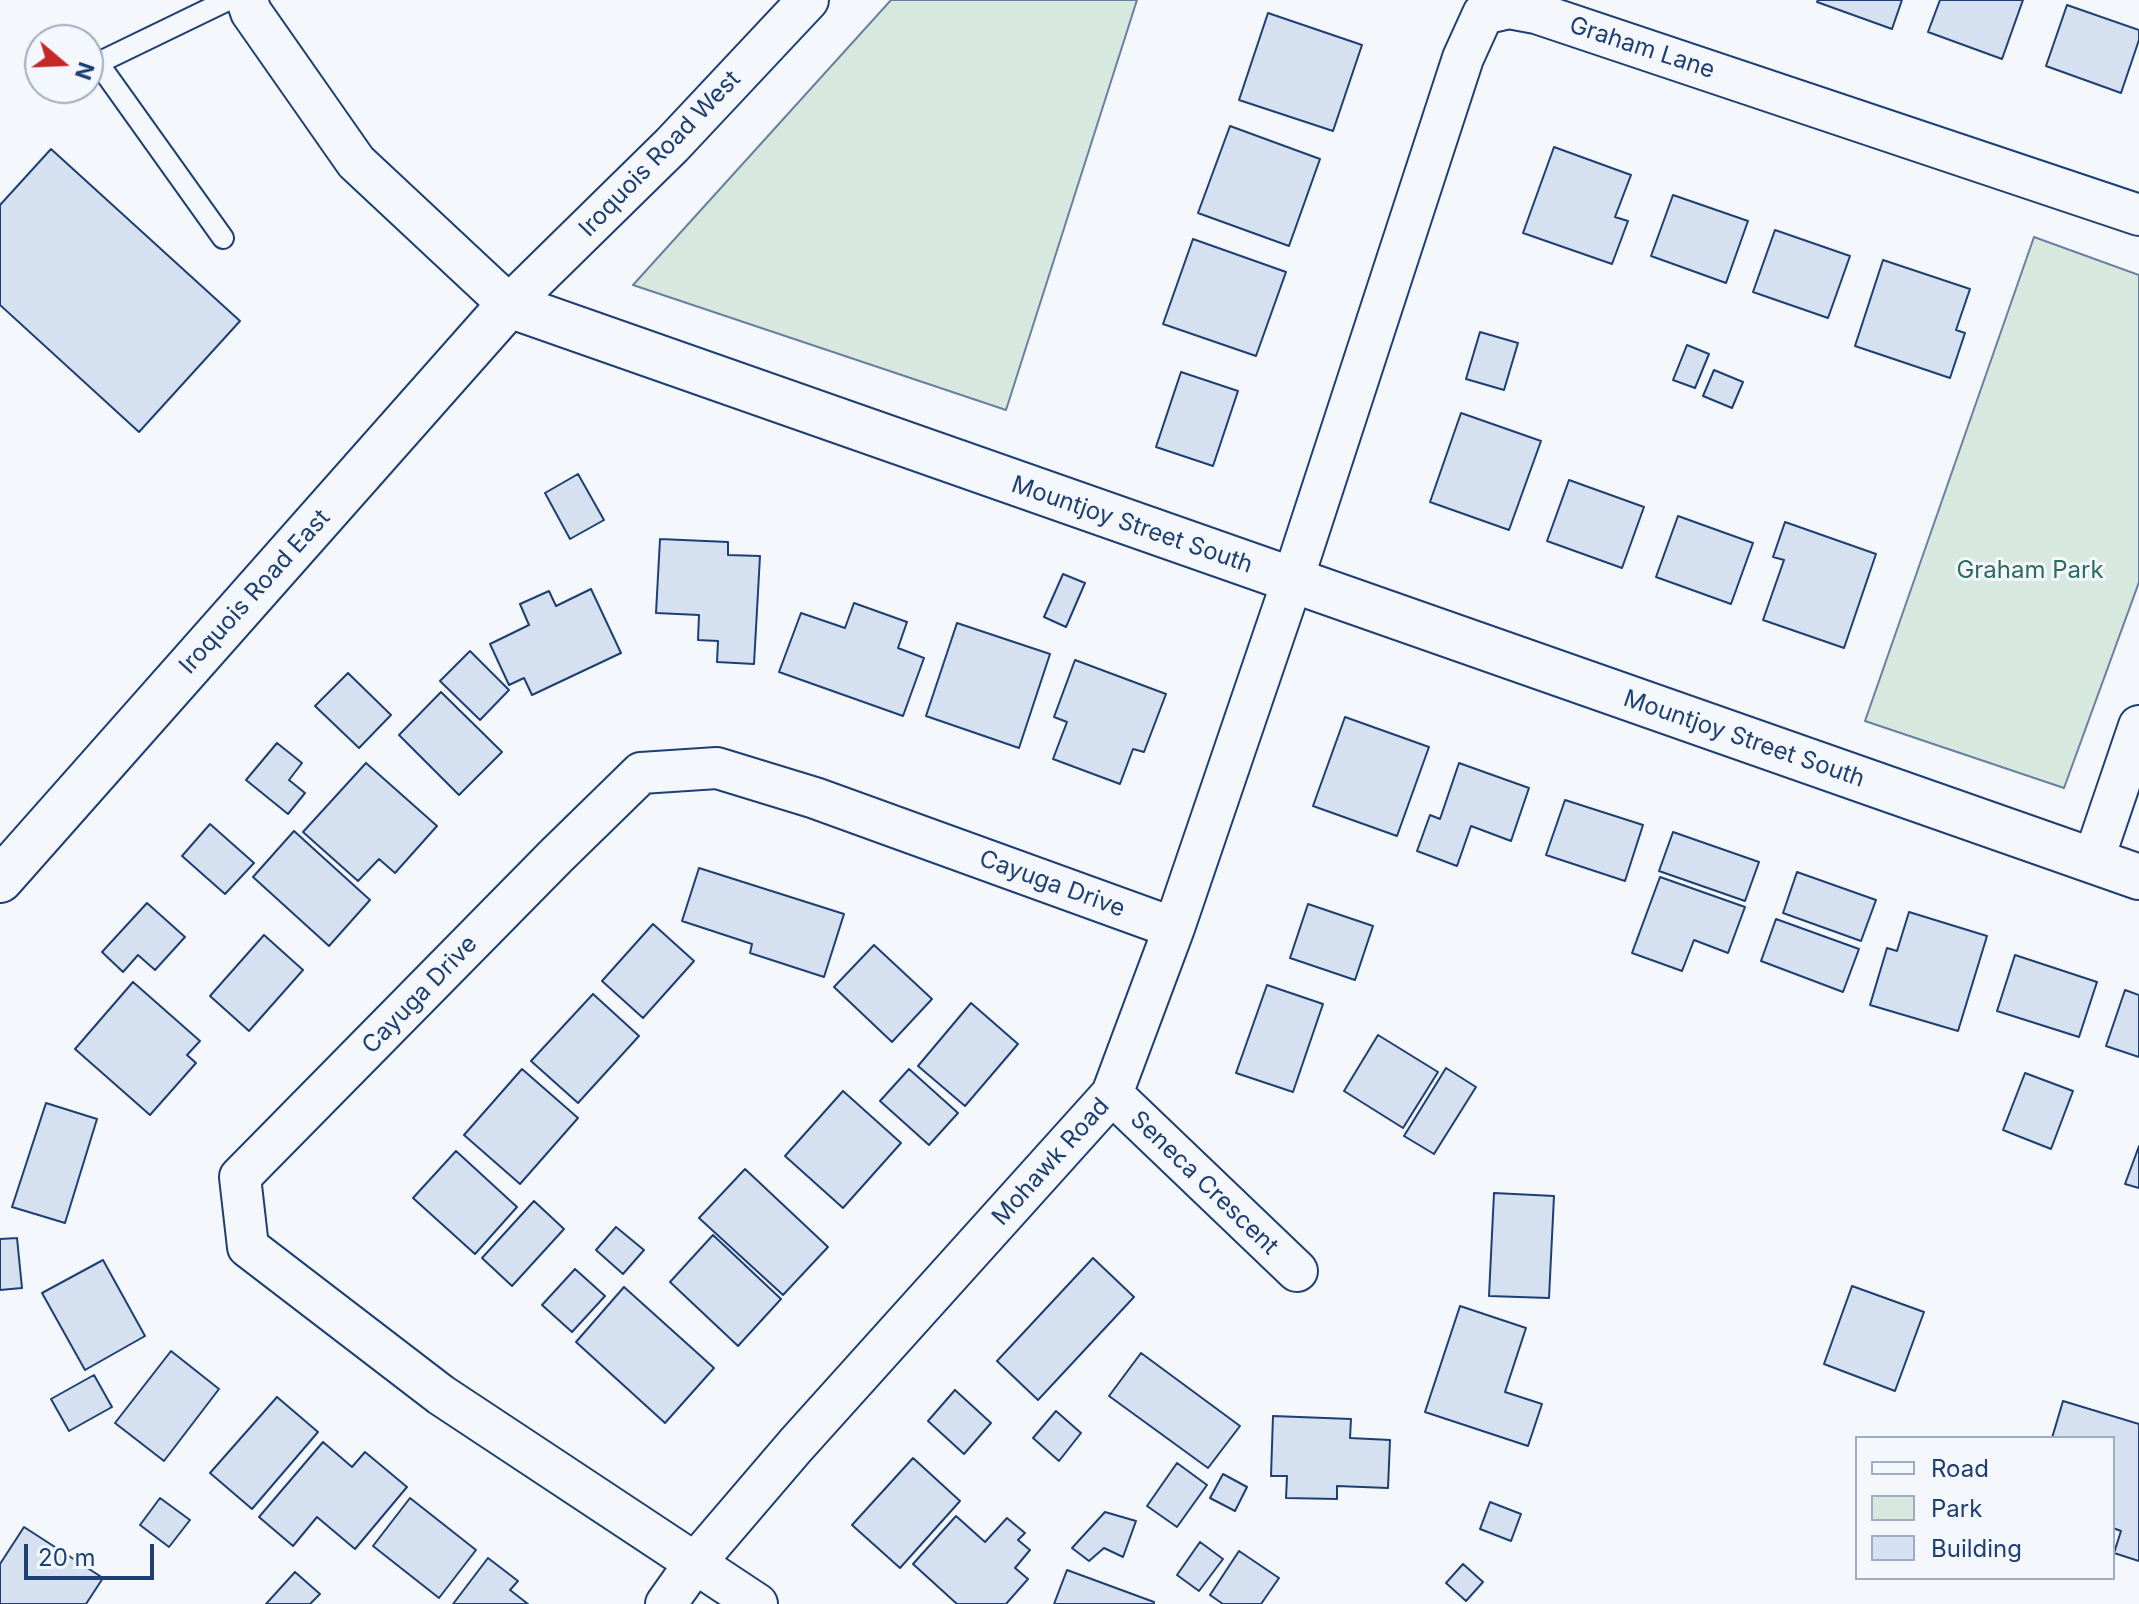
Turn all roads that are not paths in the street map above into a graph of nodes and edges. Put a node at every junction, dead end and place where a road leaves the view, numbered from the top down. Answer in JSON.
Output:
{"nodes":[{"id":1,"x":228,"y":0,"type":"edge"},
{"id":2,"x":247,"y":0,"type":"edge"},
{"id":3,"x":808,"y":0,"type":"edge"},
{"id":4,"x":2139,"y":215,"type":"edge"},
{"id":5,"x":223,"y":238,"type":"dead end"},
{"id":6,"x":509,"y":305,"type":"junction"},
{"id":7,"x":1292,"y":582,"type":"junction"},
{"id":8,"x":2139,"y":726,"type":"edge"},
{"id":9,"x":2093,"y":861,"type":"junction"},
{"id":10,"x":2139,"y":877,"type":"edge"},
{"id":11,"x":0,"y":880,"type":"edge"},
{"id":12,"x":1174,"y":928,"type":"junction"},
{"id":13,"x":1112,"y":1094,"type":"junction"},
{"id":14,"x":1297,"y":1271,"type":"dead end"},
{"id":15,"x":695,"y":1563,"type":"junction"},
{"id":16,"x":666,"y":1604,"type":"edge"},
{"id":17,"x":757,"y":1604,"type":"edge"}],
"edges":[{"from":1,"to":5,"type":"lane"},
{"from":2,"to":6,"type":"street","name":"Mountjoy Street South"},
{"from":3,"to":6,"type":"street","name":"Iroquois Road West"},
{"from":4,"to":7,"type":"street","name":"Graham Lane"},
{"from":6,"to":7,"type":"street","name":"Mountjoy Street South"},
{"from":6,"to":11,"type":"street","name":"Iroquois Road East"},
{"from":7,"to":9,"type":"street","name":"Mountjoy Street South"},
{"from":7,"to":12,"type":"street","name":"Mohawk Road"},
{"from":8,"to":9,"type":"street"},
{"from":9,"to":10,"type":"street","name":"Mountjoy Street South"},
{"from":12,"to":13,"type":"street","name":"Mohawk Road"},
{"from":12,"to":15,"type":"street","name":"Cayuga Drive"},
{"from":13,"to":14,"type":"street","name":"Seneca Crescent"},
{"from":13,"to":15,"type":"street","name":"Mohawk Road"},
{"from":15,"to":16,"type":"street","name":"Mohawk Road"},
{"from":15,"to":17,"type":"street"}]}
